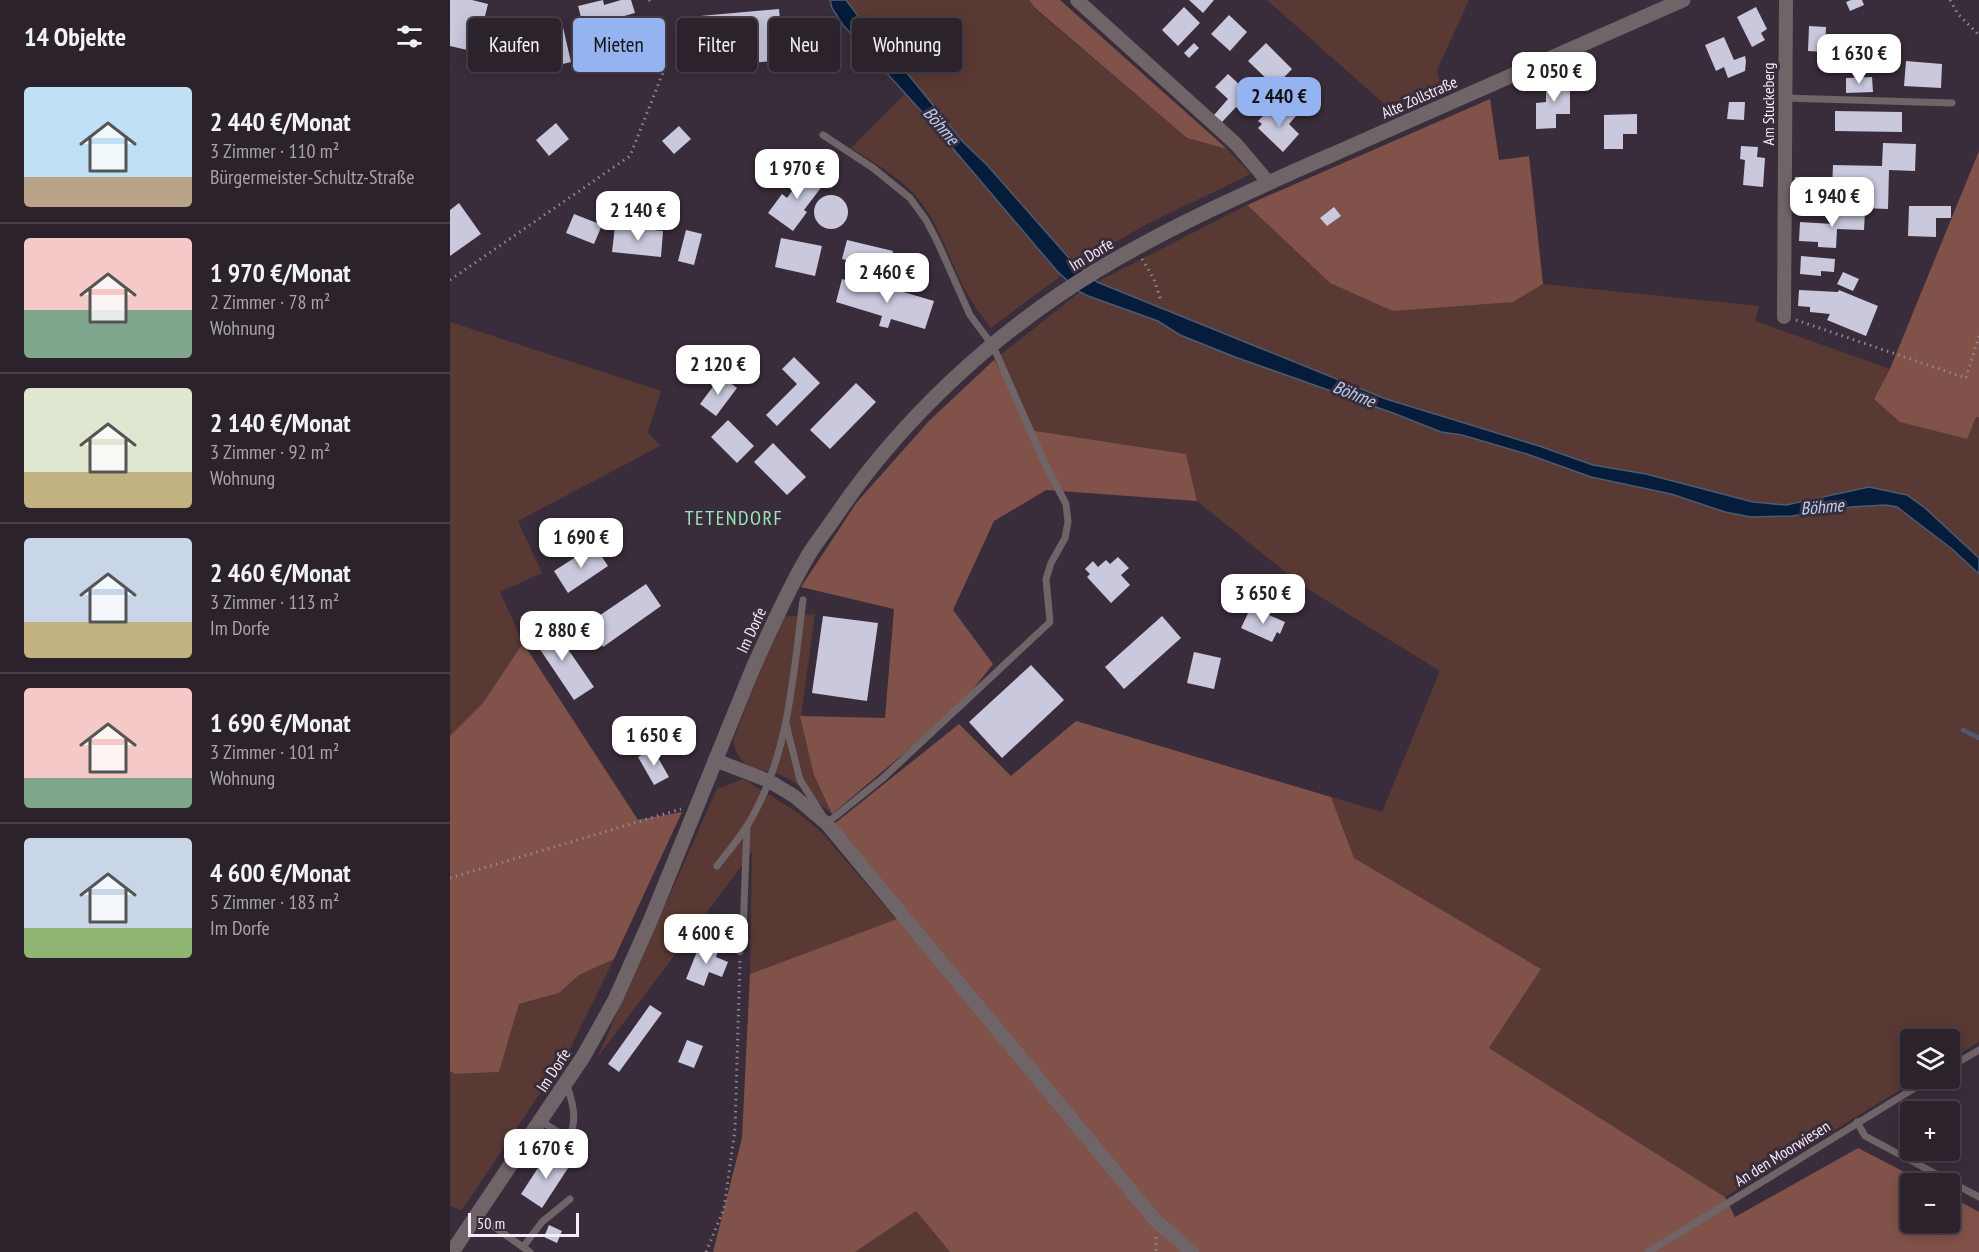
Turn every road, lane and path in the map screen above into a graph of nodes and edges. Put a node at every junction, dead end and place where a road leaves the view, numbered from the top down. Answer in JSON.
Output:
{"nodes":[{"id":1,"x":1077,"y":0,"type":"edge"},
{"id":2,"x":1683,"y":0,"type":"edge"},
{"id":3,"x":1786,"y":0,"type":"edge"},
{"id":4,"x":1950,"y":0,"type":"edge"},
{"id":5,"x":1979,"y":35,"type":"edge"},
{"id":6,"x":663,"y":72,"type":"edge"},
{"id":7,"x":1784,"y":98,"type":"junction"},
{"id":8,"x":1953,"y":104,"type":"dead end"},
{"id":9,"x":823,"y":135,"type":"dead end"},
{"id":10,"x":1269,"y":183,"type":"junction"},
{"id":11,"x":1136,"y":248,"type":"junction"},
{"id":12,"x":450,"y":280,"type":"edge"},
{"id":13,"x":1161,"y":301,"type":"dead end"},
{"id":14,"x":1784,"y":317,"type":"joint"},
{"id":15,"x":1979,"y":336,"type":"edge"},
{"id":16,"x":993,"y":346,"type":"junction"},
{"id":17,"x":803,"y":600,"type":"dead end"},
{"id":18,"x":786,"y":724,"type":"junction"},
{"id":19,"x":714,"y":760,"type":"junction"},
{"id":20,"x":769,"y":781,"type":"junction"},
{"id":21,"x":680,"y":819,"type":"dead end"},
{"id":22,"x":827,"y":824,"type":"junction"},
{"id":23,"x":747,"y":826,"type":"junction"},
{"id":24,"x":717,"y":866,"type":"dead end"},
{"id":25,"x":450,"y":878,"type":"edge"},
{"id":26,"x":740,"y":952,"type":"joint"},
{"id":27,"x":1979,"y":1050,"type":"edge"},
{"id":28,"x":1960,"y":1061,"type":"edge"},
{"id":29,"x":566,"y":1083,"type":"junction"},
{"id":30,"x":1912,"y":1089,"type":"edge"},
{"id":31,"x":541,"y":1121,"type":"junction"},
{"id":32,"x":1857,"y":1122,"type":"junction"},
{"id":33,"x":570,"y":1140,"type":"junction"},
{"id":34,"x":565,"y":1155,"type":"dead end"},
{"id":35,"x":1979,"y":1197,"type":"edge"},
{"id":36,"x":570,"y":1199,"type":"dead end"},
{"id":37,"x":477,"y":1215,"type":"junction"},
{"id":38,"x":527,"y":1250,"type":"edge"},
{"id":39,"x":452,"y":1252,"type":"edge"},
{"id":40,"x":705,"y":1252,"type":"edge"},
{"id":41,"x":1192,"y":1252,"type":"edge"},
{"id":42,"x":1648,"y":1252,"type":"edge"}],
"edges":[{"from":1,"to":10,"type":"street"},
{"from":2,"to":10,"type":"street","name":"Alte Zollstraße"},
{"from":3,"to":7,"type":"street","name":"Am Stuckeberg"},
{"from":4,"to":5,"type":"path"},
{"from":6,"to":12,"type":"path"},
{"from":7,"to":8,"type":"lane"},
{"from":7,"to":14,"type":"street","name":"Am Stuckeberg"},
{"from":9,"to":16,"type":"lane"},
{"from":10,"to":11,"type":"street","name":"Im Dorfe"},
{"from":11,"to":13,"type":"path"},
{"from":11,"to":16,"type":"street","name":"Im Dorfe"},
{"from":14,"to":15,"type":"path"},
{"from":16,"to":19,"type":"street","name":"Im Dorfe"},
{"from":16,"to":22,"type":"lane"},
{"from":17,"to":18,"type":"lane"},
{"from":18,"to":20,"type":"lane"},
{"from":18,"to":22,"type":"lane"},
{"from":19,"to":20,"type":"street"},
{"from":19,"to":29,"type":"street","name":"Im Dorfe"},
{"from":20,"to":22,"type":"street"},
{"from":20,"to":23,"type":"lane"},
{"from":21,"to":25,"type":"path"},
{"from":22,"to":41,"type":"street"},
{"from":23,"to":24,"type":"lane"},
{"from":23,"to":26,"type":"lane"},
{"from":26,"to":40,"type":"path"},
{"from":27,"to":28,"type":"lane"},
{"from":29,"to":31,"type":"street","name":"Im Dorfe"},
{"from":29,"to":33,"type":"lane"},
{"from":30,"to":32,"type":"lane","name":"An den Moorwiesen"},
{"from":31,"to":33,"type":"lane"},
{"from":31,"to":37,"type":"street","name":"Im Dorfe"},
{"from":32,"to":35,"type":"lane"},
{"from":32,"to":42,"type":"lane","name":"An den Moorwiesen"},
{"from":33,"to":34,"type":"lane"},
{"from":36,"to":38,"type":"lane"},
{"from":37,"to":38,"type":"lane"},
{"from":37,"to":39,"type":"street","name":"Im Dorfe"}]}
